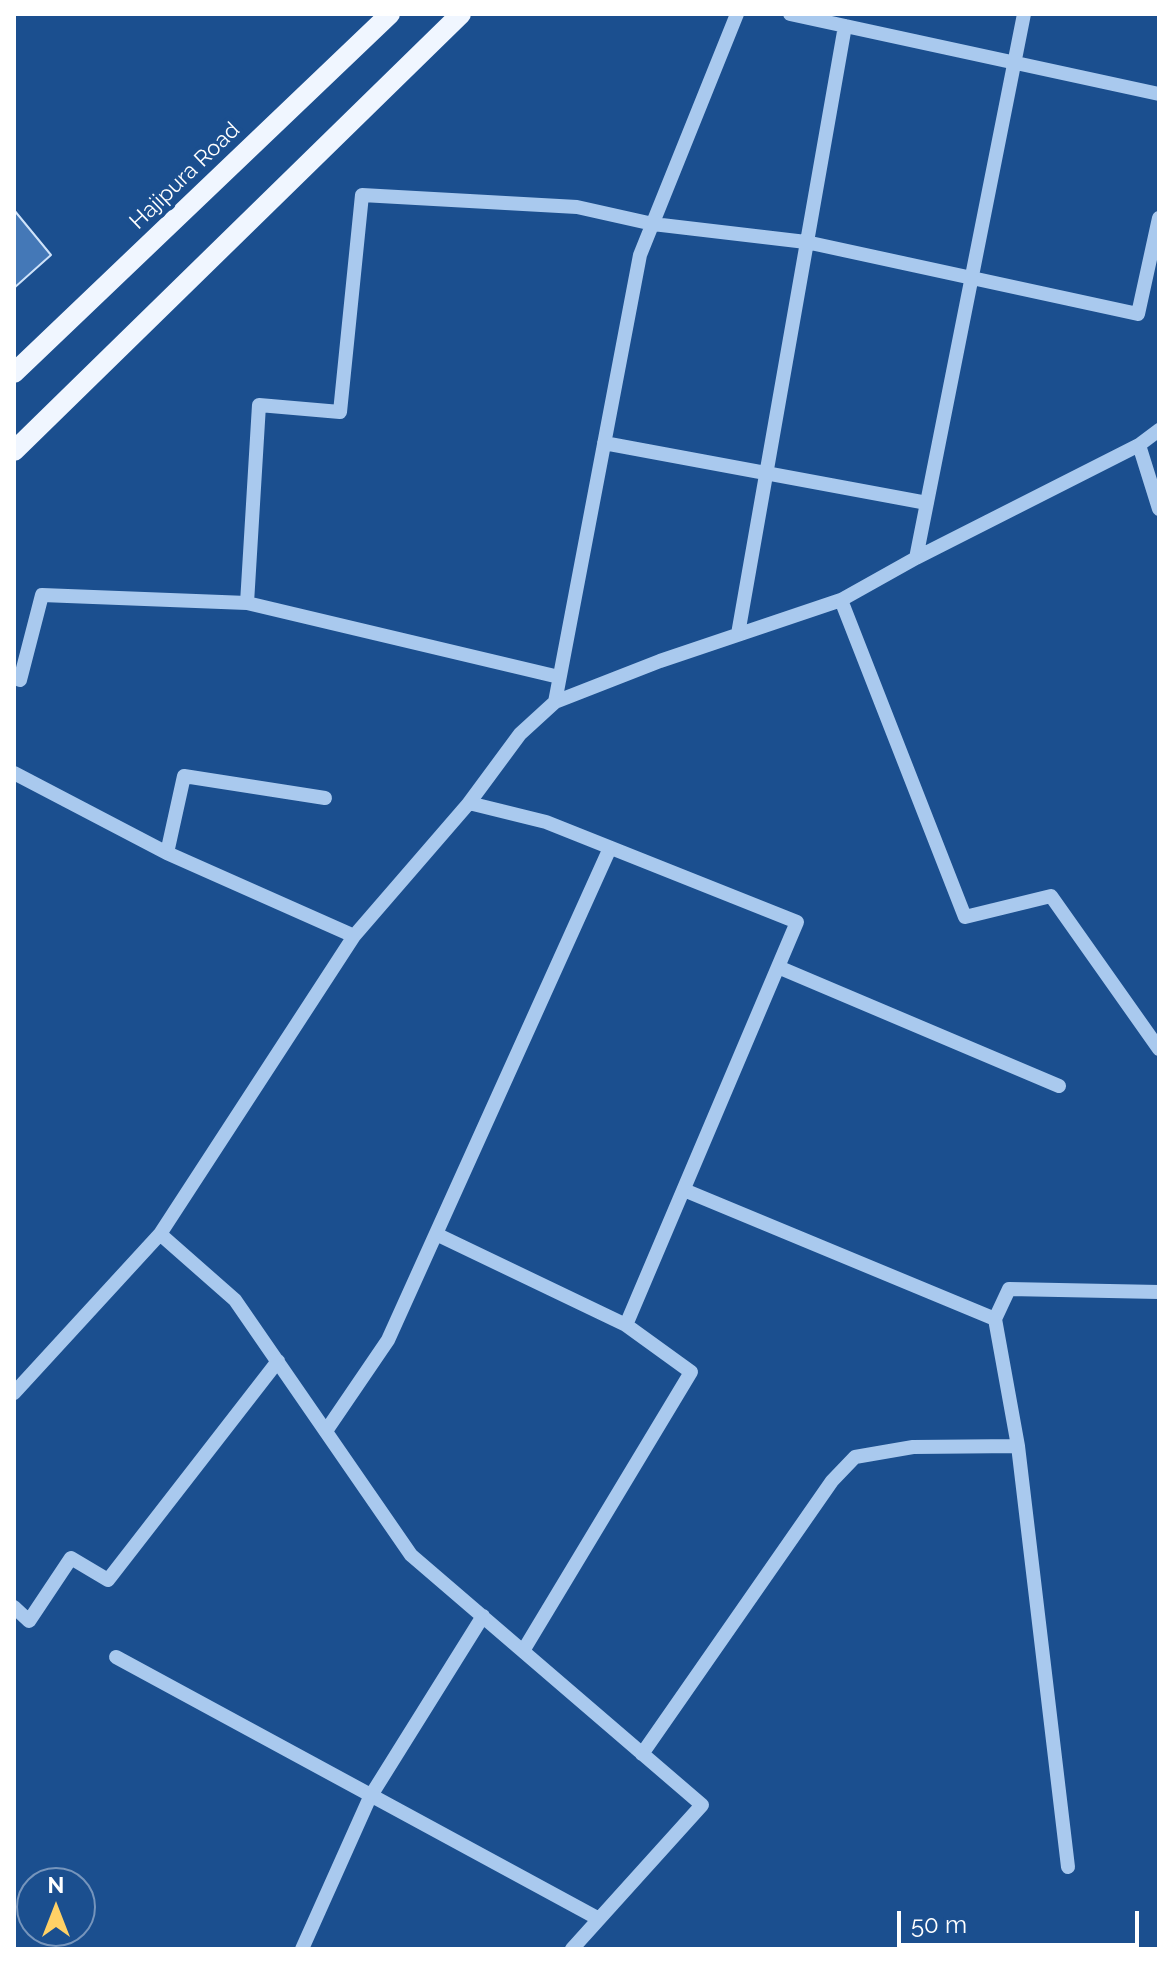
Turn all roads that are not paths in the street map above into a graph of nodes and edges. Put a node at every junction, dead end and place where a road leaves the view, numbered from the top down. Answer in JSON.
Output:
{"nodes":[{"id":1,"x":390,"y":14,"type":"edge"},
{"id":2,"x":461,"y":14,"type":"edge"},
{"id":3,"x":737,"y":14,"type":"edge"},
{"id":4,"x":790,"y":14,"type":"edge"},
{"id":5,"x":1024,"y":14,"type":"edge"},
{"id":6,"x":845,"y":26,"type":"junction"},
{"id":7,"x":1015,"y":62,"type":"junction"},
{"id":8,"x":1159,"y":94,"type":"edge"},
{"id":9,"x":1159,"y":218,"type":"edge"},
{"id":10,"x":653,"y":224,"type":"junction"},
{"id":11,"x":806,"y":242,"type":"junction"},
{"id":12,"x":972,"y":277,"type":"junction"},
{"id":13,"x":14,"y":373,"type":"edge"},
{"id":14,"x":1159,"y":430,"type":"edge"},
{"id":15,"x":604,"y":443,"type":"junction"},
{"id":16,"x":1139,"y":445,"type":"junction"},
{"id":17,"x":14,"y":451,"type":"edge"},
{"id":18,"x":766,"y":474,"type":"junction"},
{"id":19,"x":927,"y":503,"type":"junction"},
{"id":20,"x":1159,"y":509,"type":"edge"},
{"id":21,"x":916,"y":558,"type":"junction"},
{"id":22,"x":841,"y":600,"type":"junction"},
{"id":23,"x":247,"y":603,"type":"junction"},
{"id":24,"x":738,"y":634,"type":"junction"},
{"id":25,"x":14,"y":677,"type":"edge"},
{"id":26,"x":559,"y":677,"type":"junction"},
{"id":27,"x":555,"y":702,"type":"junction"},
{"id":28,"x":14,"y":773,"type":"edge"},
{"id":29,"x":325,"y":798,"type":"dead end"},
{"id":30,"x":469,"y":803,"type":"junction"},
{"id":31,"x":610,"y":848,"type":"junction"},
{"id":32,"x":167,"y":853,"type":"junction"},
{"id":33,"x":354,"y":936,"type":"junction"},
{"id":34,"x":778,"y":967,"type":"junction"},
{"id":35,"x":1159,"y":1049,"type":"edge"},
{"id":36,"x":1059,"y":1086,"type":"dead end"},
{"id":37,"x":684,"y":1190,"type":"junction"},
{"id":38,"x":160,"y":1234,"type":"junction"},
{"id":39,"x":436,"y":1234,"type":"junction"},
{"id":40,"x":1159,"y":1292,"type":"edge"},
{"id":41,"x":995,"y":1319,"type":"junction"},
{"id":42,"x":626,"y":1325,"type":"junction"},
{"id":43,"x":278,"y":1361,"type":"junction"},
{"id":44,"x":14,"y":1393,"type":"edge"},
{"id":45,"x":326,"y":1431,"type":"junction"},
{"id":46,"x":1018,"y":1446,"type":"junction"},
{"id":47,"x":14,"y":1607,"type":"edge"},
{"id":48,"x":483,"y":1616,"type":"junction"},
{"id":49,"x":523,"y":1651,"type":"junction"},
{"id":50,"x":116,"y":1657,"type":"dead end"},
{"id":51,"x":642,"y":1754,"type":"junction"},
{"id":52,"x":370,"y":1797,"type":"junction"},
{"id":53,"x":1068,"y":1867,"type":"dead end"},
{"id":54,"x":599,"y":1919,"type":"junction"},
{"id":55,"x":302,"y":1949,"type":"edge"},
{"id":56,"x":572,"y":1949,"type":"edge"}],
"edges":[{"from":1,"to":13,"type":"main road","name":"Hajipura Road"},
{"from":2,"to":17,"type":"main road"},
{"from":3,"to":10,"type":"street"},
{"from":4,"to":6,"type":"street"},
{"from":5,"to":7,"type":"street"},
{"from":6,"to":7,"type":"street"},
{"from":6,"to":11,"type":"street"},
{"from":7,"to":8,"type":"street"},
{"from":7,"to":12,"type":"street"},
{"from":9,"to":12,"type":"street"},
{"from":10,"to":11,"type":"street"},
{"from":10,"to":15,"type":"street"},
{"from":10,"to":23,"type":"street"},
{"from":11,"to":12,"type":"street"},
{"from":11,"to":18,"type":"street"},
{"from":12,"to":19,"type":"street"},
{"from":14,"to":16,"type":"street"},
{"from":15,"to":18,"type":"street"},
{"from":15,"to":26,"type":"street"},
{"from":16,"to":20,"type":"street"},
{"from":16,"to":21,"type":"street"},
{"from":18,"to":19,"type":"street"},
{"from":18,"to":24,"type":"street"},
{"from":19,"to":21,"type":"street"},
{"from":21,"to":22,"type":"street"},
{"from":22,"to":24,"type":"street"},
{"from":22,"to":35,"type":"street"},
{"from":23,"to":25,"type":"street"},
{"from":23,"to":26,"type":"street"},
{"from":24,"to":27,"type":"street"},
{"from":26,"to":27,"type":"street"},
{"from":27,"to":30,"type":"street"},
{"from":28,"to":32,"type":"street"},
{"from":29,"to":32,"type":"street"},
{"from":30,"to":31,"type":"street"},
{"from":30,"to":33,"type":"street"},
{"from":31,"to":34,"type":"street"},
{"from":31,"to":39,"type":"street"},
{"from":32,"to":33,"type":"street"},
{"from":33,"to":38,"type":"street"},
{"from":34,"to":36,"type":"street"},
{"from":34,"to":37,"type":"street"},
{"from":37,"to":41,"type":"street"},
{"from":37,"to":42,"type":"street"},
{"from":38,"to":43,"type":"street"},
{"from":38,"to":44,"type":"street"},
{"from":39,"to":42,"type":"street"},
{"from":39,"to":45,"type":"street"},
{"from":40,"to":41,"type":"street"},
{"from":41,"to":46,"type":"street"},
{"from":42,"to":49,"type":"street"},
{"from":43,"to":45,"type":"street"},
{"from":43,"to":47,"type":"street"},
{"from":45,"to":48,"type":"street"},
{"from":46,"to":51,"type":"street"},
{"from":46,"to":53,"type":"street"},
{"from":48,"to":49,"type":"street"},
{"from":48,"to":52,"type":"street"},
{"from":49,"to":51,"type":"street"},
{"from":50,"to":52,"type":"street"},
{"from":51,"to":54,"type":"street"},
{"from":52,"to":54,"type":"street"},
{"from":52,"to":55,"type":"street"},
{"from":54,"to":56,"type":"street"}]}
